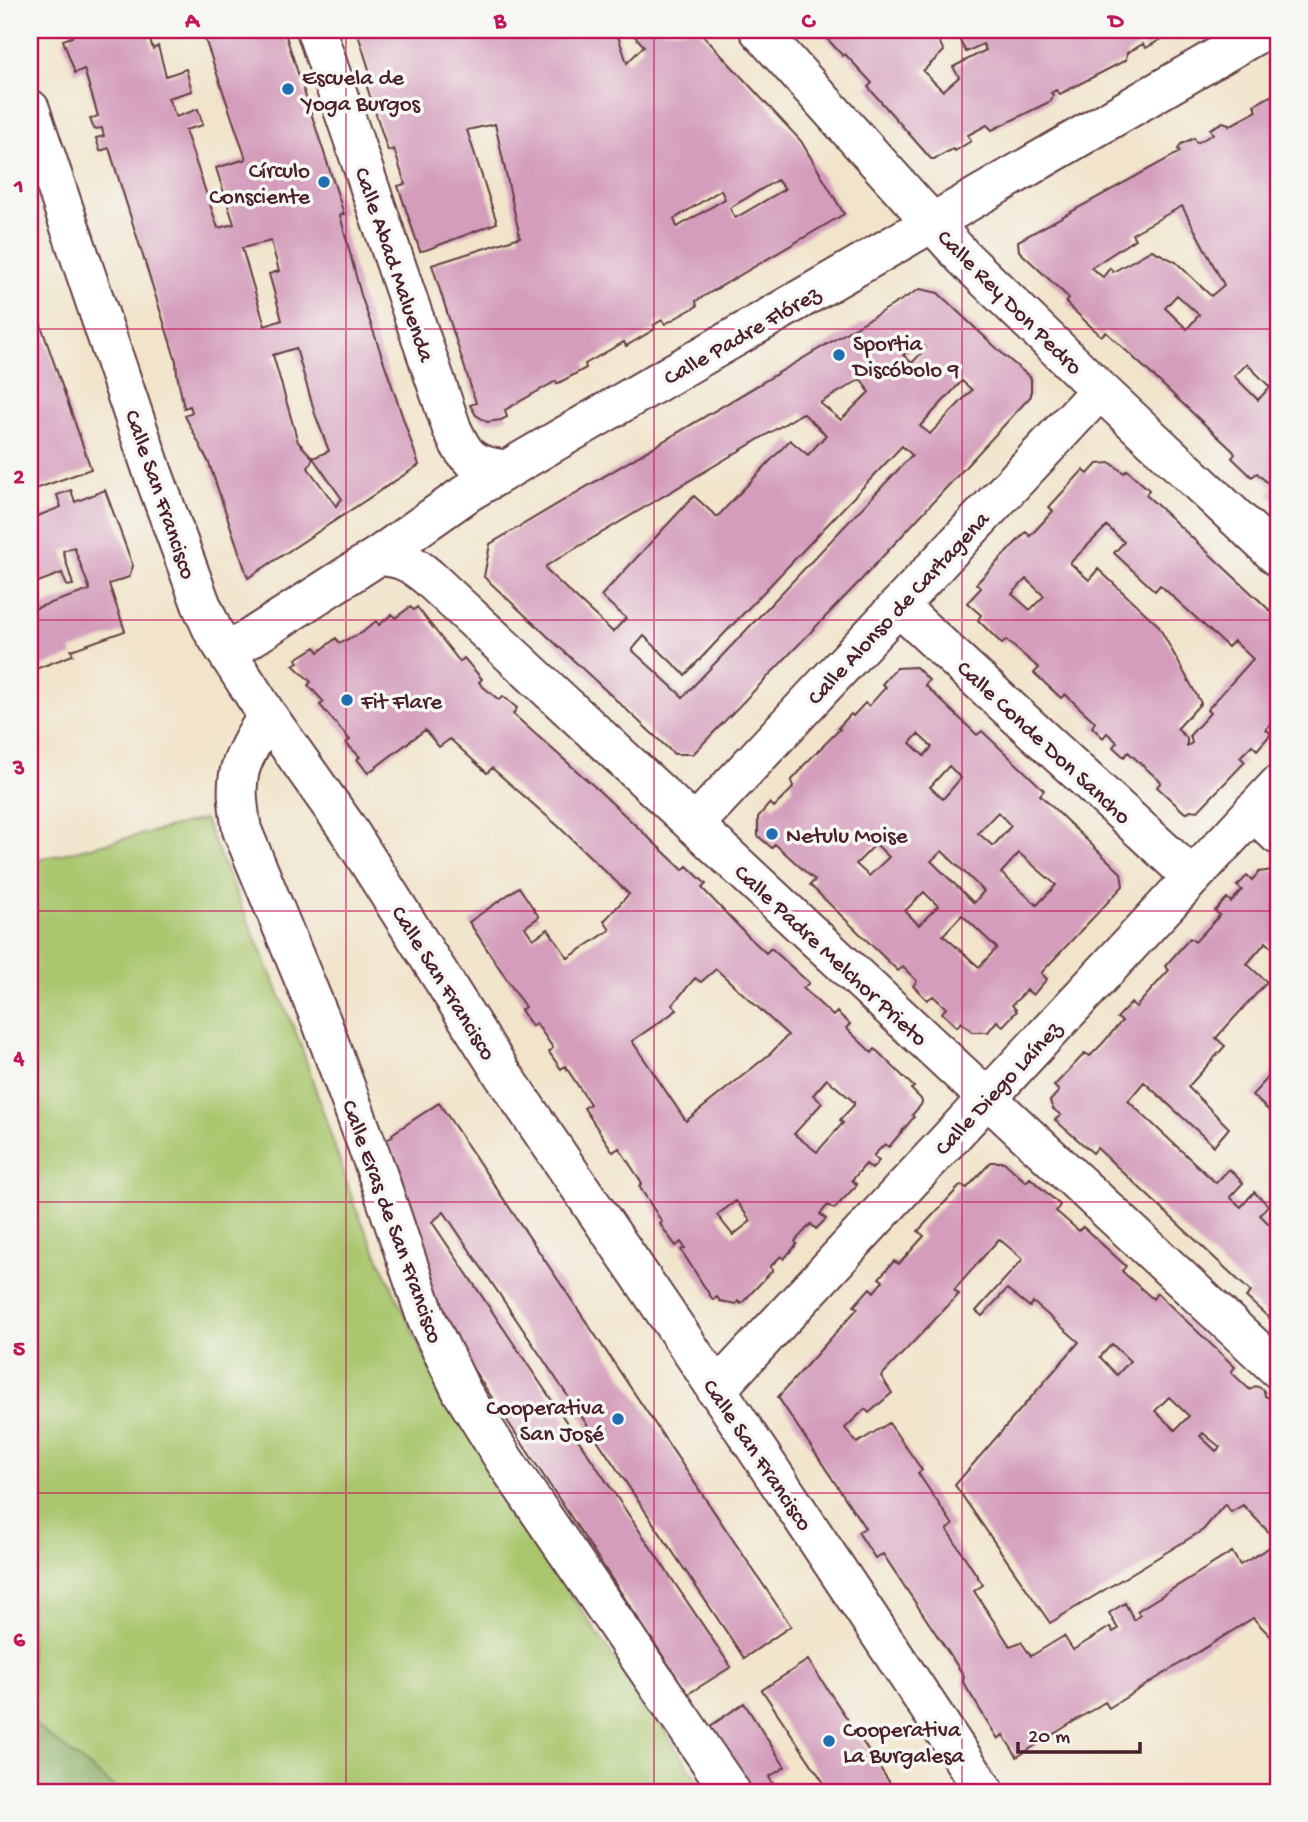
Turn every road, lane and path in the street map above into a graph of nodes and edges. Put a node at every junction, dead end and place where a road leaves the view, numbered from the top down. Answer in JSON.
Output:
{"nodes":[{"id":1,"x":316,"y":30,"type":"edge"},
{"id":2,"x":759,"y":30,"type":"edge"},
{"id":3,"x":1264,"y":30,"type":"edge"},
{"id":4,"x":30,"y":109,"type":"edge"},
{"id":5,"x":932,"y":223,"type":"junction"},
{"id":6,"x":1100,"y":390,"type":"junction"},
{"id":7,"x":507,"y":470,"type":"junction"},
{"id":8,"x":378,"y":556,"type":"junction"},
{"id":9,"x":1278,"y":557,"type":"edge"},
{"id":10,"x":898,"y":606,"type":"junction"},
{"id":11,"x":227,"y":653,"type":"junction"},
{"id":12,"x":267,"y":715,"type":"junction"},
{"id":13,"x":1270,"y":810,"type":"edge"},
{"id":14,"x":694,"y":825,"type":"junction"},
{"id":15,"x":1192,"y":877,"type":"junction"},
{"id":16,"x":987,"y":1098,"type":"junction"},
{"id":17,"x":1278,"y":1369,"type":"edge"},
{"id":18,"x":716,"y":1390,"type":"junction"},
{"id":19,"x":731,"y":1792,"type":"edge"},
{"id":20,"x":985,"y":1792,"type":"edge"}],
"edges":[{"from":1,"to":7,"type":"street","name":"Calle Abad Maluenda"},
{"from":2,"to":5,"type":"street","name":"Calle Rey Don Pedro"},
{"from":3,"to":5,"type":"street","name":"Calle Padre Flórez"},
{"from":4,"to":11,"type":"street","name":"Calle San Francisco"},
{"from":5,"to":6,"type":"street","name":"Calle Rey Don Pedro"},
{"from":5,"to":7,"type":"street","name":"Calle Padre Flórez"},
{"from":6,"to":9,"type":"street","name":"Calle Rey Don Pedro"},
{"from":6,"to":10,"type":"street","name":"Calle Alonso de Cartagena"},
{"from":7,"to":8,"type":"street","name":"Calle Padre Flórez"},
{"from":8,"to":11,"type":"street","name":"Calle Padre Flórez"},
{"from":8,"to":14,"type":"street","name":"Calle Padre Melchor Prieto"},
{"from":10,"to":14,"type":"street","name":"Calle Alonso de Cartagena"},
{"from":10,"to":15,"type":"street","name":"Calle Conde Don Sancho"},
{"from":11,"to":12,"type":"street","name":"Calle San Francisco"},
{"from":12,"to":18,"type":"street","name":"Calle San Francisco"},
{"from":12,"to":19,"type":"street","name":"Calle Eras de San Francisco"},
{"from":13,"to":15,"type":"street","name":"Calle Diego Laínez"},
{"from":14,"to":16,"type":"street","name":"Calle Padre Melchor Prieto"},
{"from":15,"to":16,"type":"street","name":"Calle Diego Laínez"},
{"from":16,"to":17,"type":"street","name":"Calle Padre Melchor Prieto"},
{"from":16,"to":18,"type":"street","name":"Calle Diego Laínez"},
{"from":18,"to":20,"type":"street","name":"Calle San Francisco"}]}
